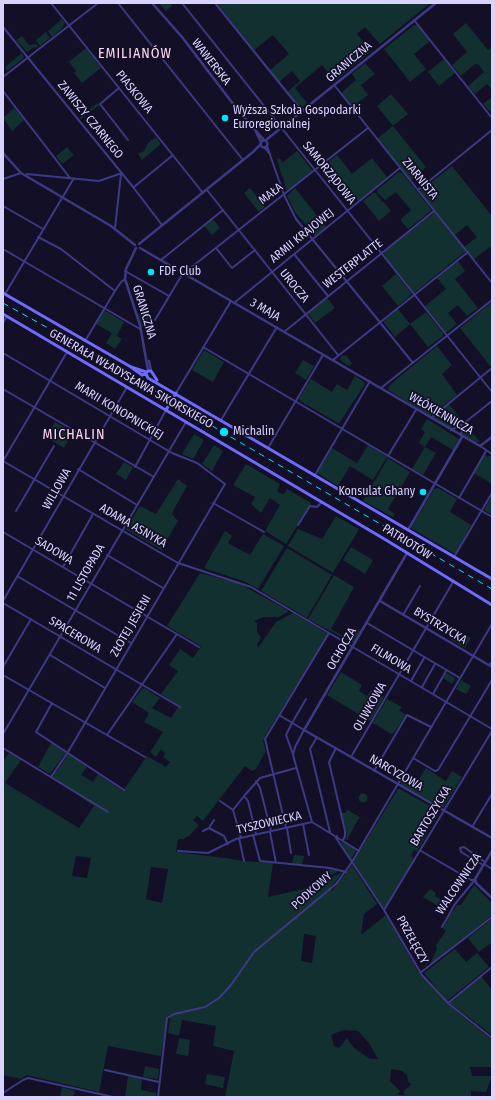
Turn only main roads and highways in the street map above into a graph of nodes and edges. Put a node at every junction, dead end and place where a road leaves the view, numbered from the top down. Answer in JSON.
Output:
{"nodes":[{"id":1,"x":4,"y":294,"type":"edge"},
{"id":2,"x":3,"y":314,"type":"edge"},
{"id":3,"x":148,"y":372,"type":"junction"},
{"id":4,"x":152,"y":377,"type":"junction"},
{"id":5,"x":176,"y":393,"type":"junction"},
{"id":6,"x":166,"y":410,"type":"junction"},
{"id":7,"x":311,"y":496,"type":"joint"},
{"id":8,"x":492,"y":580,"type":"edge"},
{"id":9,"x":492,"y":605,"type":"edge"}],
"edges":[{"from":1,"to":3,"type":"main road","name":"PATRIOTÓW"},
{"from":2,"to":6,"type":"main road","name":"GENERAŁA WŁADYSŁAWA SIKORSKIEGO"},
{"from":3,"to":4,"type":"main road"},
{"from":3,"to":4,"type":"main road","name":"PATRIOTÓW"},
{"from":4,"to":5,"type":"main road","name":"PATRIOTÓW"},
{"from":5,"to":6,"type":"main road"},
{"from":5,"to":8,"type":"main road","name":"PATRIOTÓW"},
{"from":6,"to":7,"type":"main road","name":"GENERAŁA WŁADYSŁAWA SIKORSKIEGO"},
{"from":7,"to":9,"type":"main road","name":"PATRIOTÓW"}]}
